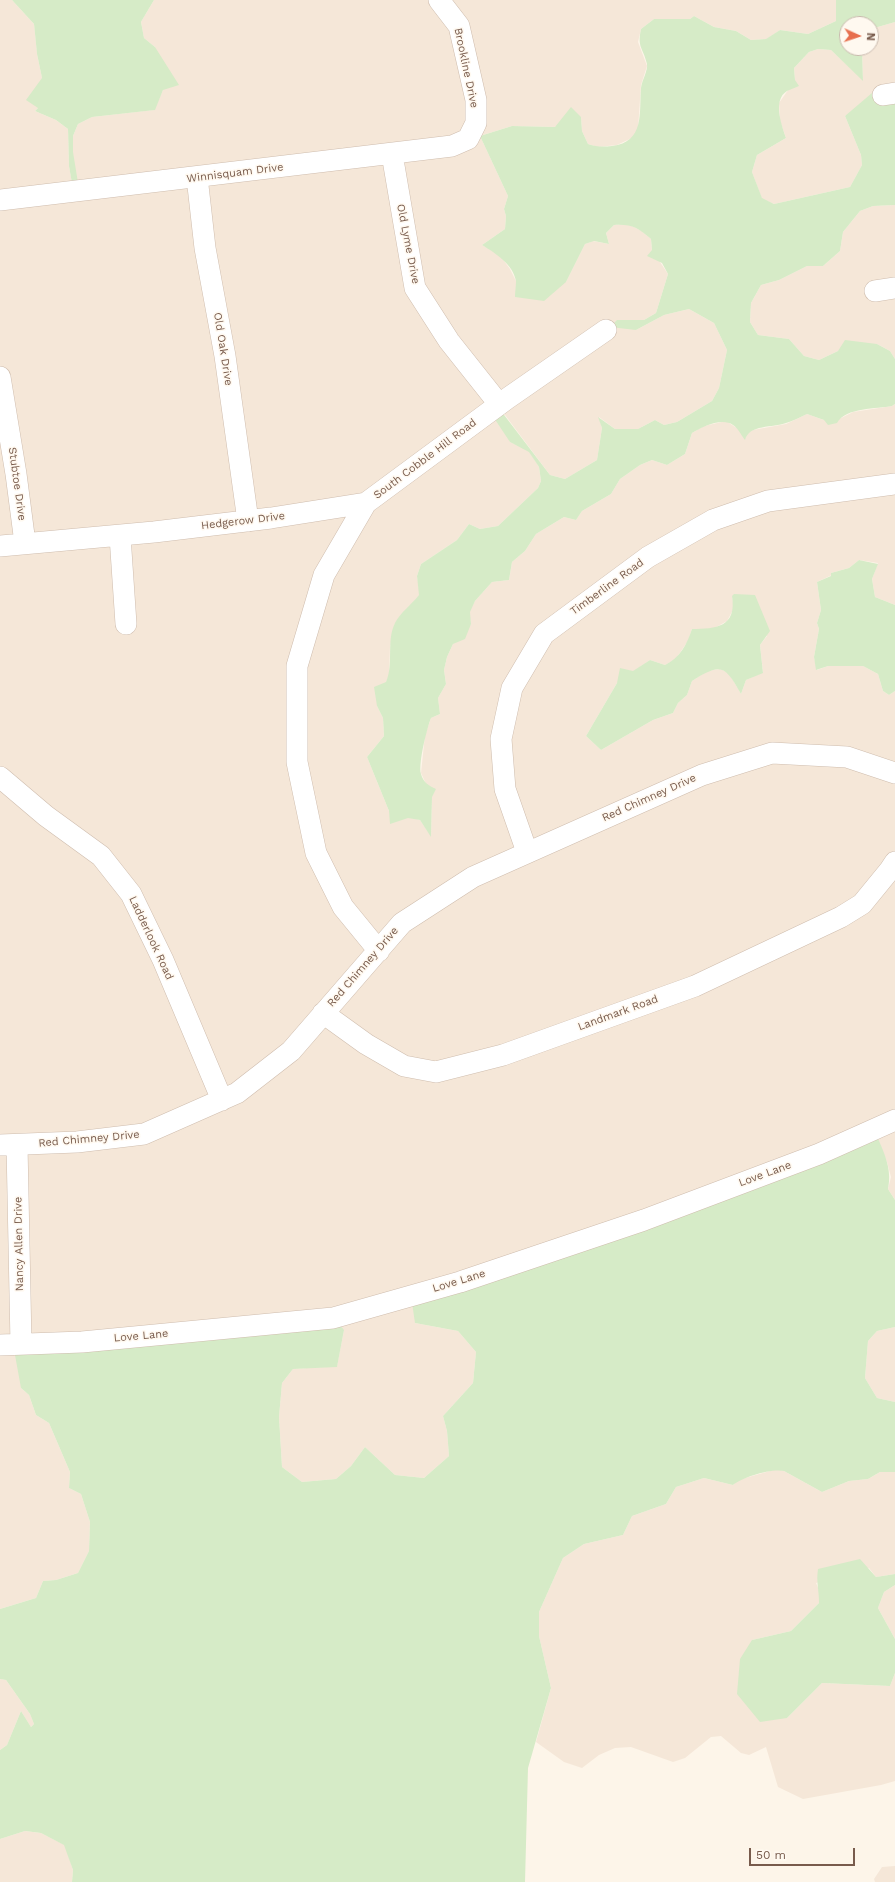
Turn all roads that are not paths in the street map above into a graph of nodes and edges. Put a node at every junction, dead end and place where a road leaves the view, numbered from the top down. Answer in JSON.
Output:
{"nodes":[{"id":1,"x":439,"y":0,"type":"edge"},
{"id":2,"x":468,"y":139,"type":"joint"},
{"id":3,"x":392,"y":154,"type":"junction"},
{"id":4,"x":197,"y":178,"type":"junction"},
{"id":5,"x":0,"y":200,"type":"edge"},
{"id":6,"x":606,"y":330,"type":"dead end"},
{"id":7,"x":0,"y":377,"type":"edge"},
{"id":8,"x":499,"y":404,"type":"junction"},
{"id":9,"x":895,"y":484,"type":"edge"},
{"id":10,"x":366,"y":503,"type":"junction"},
{"id":11,"x":248,"y":521,"type":"junction"},
{"id":12,"x":120,"y":536,"type":"junction"},
{"id":13,"x":25,"y":543,"type":"junction"},
{"id":14,"x":0,"y":546,"type":"edge"},
{"id":15,"x":126,"y":624,"type":"dead end"},
{"id":16,"x":895,"y":772,"type":"edge"},
{"id":17,"x":0,"y":777,"type":"edge"},
{"id":18,"x":527,"y":852,"type":"junction"},
{"id":19,"x":895,"y":862,"type":"edge"},
{"id":20,"x":379,"y":951,"type":"junction"},
{"id":21,"x":323,"y":1013,"type":"junction"},
{"id":22,"x":222,"y":1100,"type":"junction"},
{"id":23,"x":895,"y":1120,"type":"edge"},
{"id":24,"x":8,"y":1145,"type":"edge"},
{"id":25,"x":21,"y":1344,"type":"junction"},
{"id":26,"x":0,"y":1345,"type":"edge"}],
"edges":[{"from":1,"to":2,"type":"street","name":"Brookline Drive"},
{"from":2,"to":3,"type":"street","name":"Winnisquam Drive"},
{"from":3,"to":4,"type":"street","name":"Winnisquam Drive"},
{"from":3,"to":8,"type":"street","name":"Old Lyme Drive"},
{"from":4,"to":5,"type":"street","name":"Winnisquam Drive"},
{"from":4,"to":11,"type":"street","name":"Old Oak Drive"},
{"from":6,"to":8,"type":"street","name":"South Cobble Hill Road"},
{"from":7,"to":13,"type":"street","name":"Stubtoe Drive"},
{"from":8,"to":10,"type":"street","name":"South Cobble Hill Road"},
{"from":9,"to":18,"type":"street","name":"Timberline Road"},
{"from":10,"to":11,"type":"street","name":"Hedgerow Drive"},
{"from":10,"to":20,"type":"street","name":"South Cobble Hill Road"},
{"from":11,"to":12,"type":"street","name":"Hedgerow Drive"},
{"from":12,"to":13,"type":"street","name":"Hedgerow Drive"},
{"from":12,"to":15,"type":"street"},
{"from":13,"to":14,"type":"street","name":"Hedgerow Drive"},
{"from":16,"to":18,"type":"street","name":"Red Chimney Drive"},
{"from":17,"to":22,"type":"street","name":"Ladderlook Road"},
{"from":18,"to":20,"type":"street","name":"Red Chimney Drive"},
{"from":19,"to":21,"type":"street","name":"Landmark Road"},
{"from":20,"to":21,"type":"street","name":"Red Chimney Drive"},
{"from":21,"to":22,"type":"street","name":"Red Chimney Drive"},
{"from":22,"to":24,"type":"street","name":"Red Chimney Drive"},
{"from":23,"to":25,"type":"street","name":"Love Lane"},
{"from":24,"to":25,"type":"street","name":"Nancy Allen Drive"},
{"from":25,"to":26,"type":"street","name":"Love Lane"}]}
